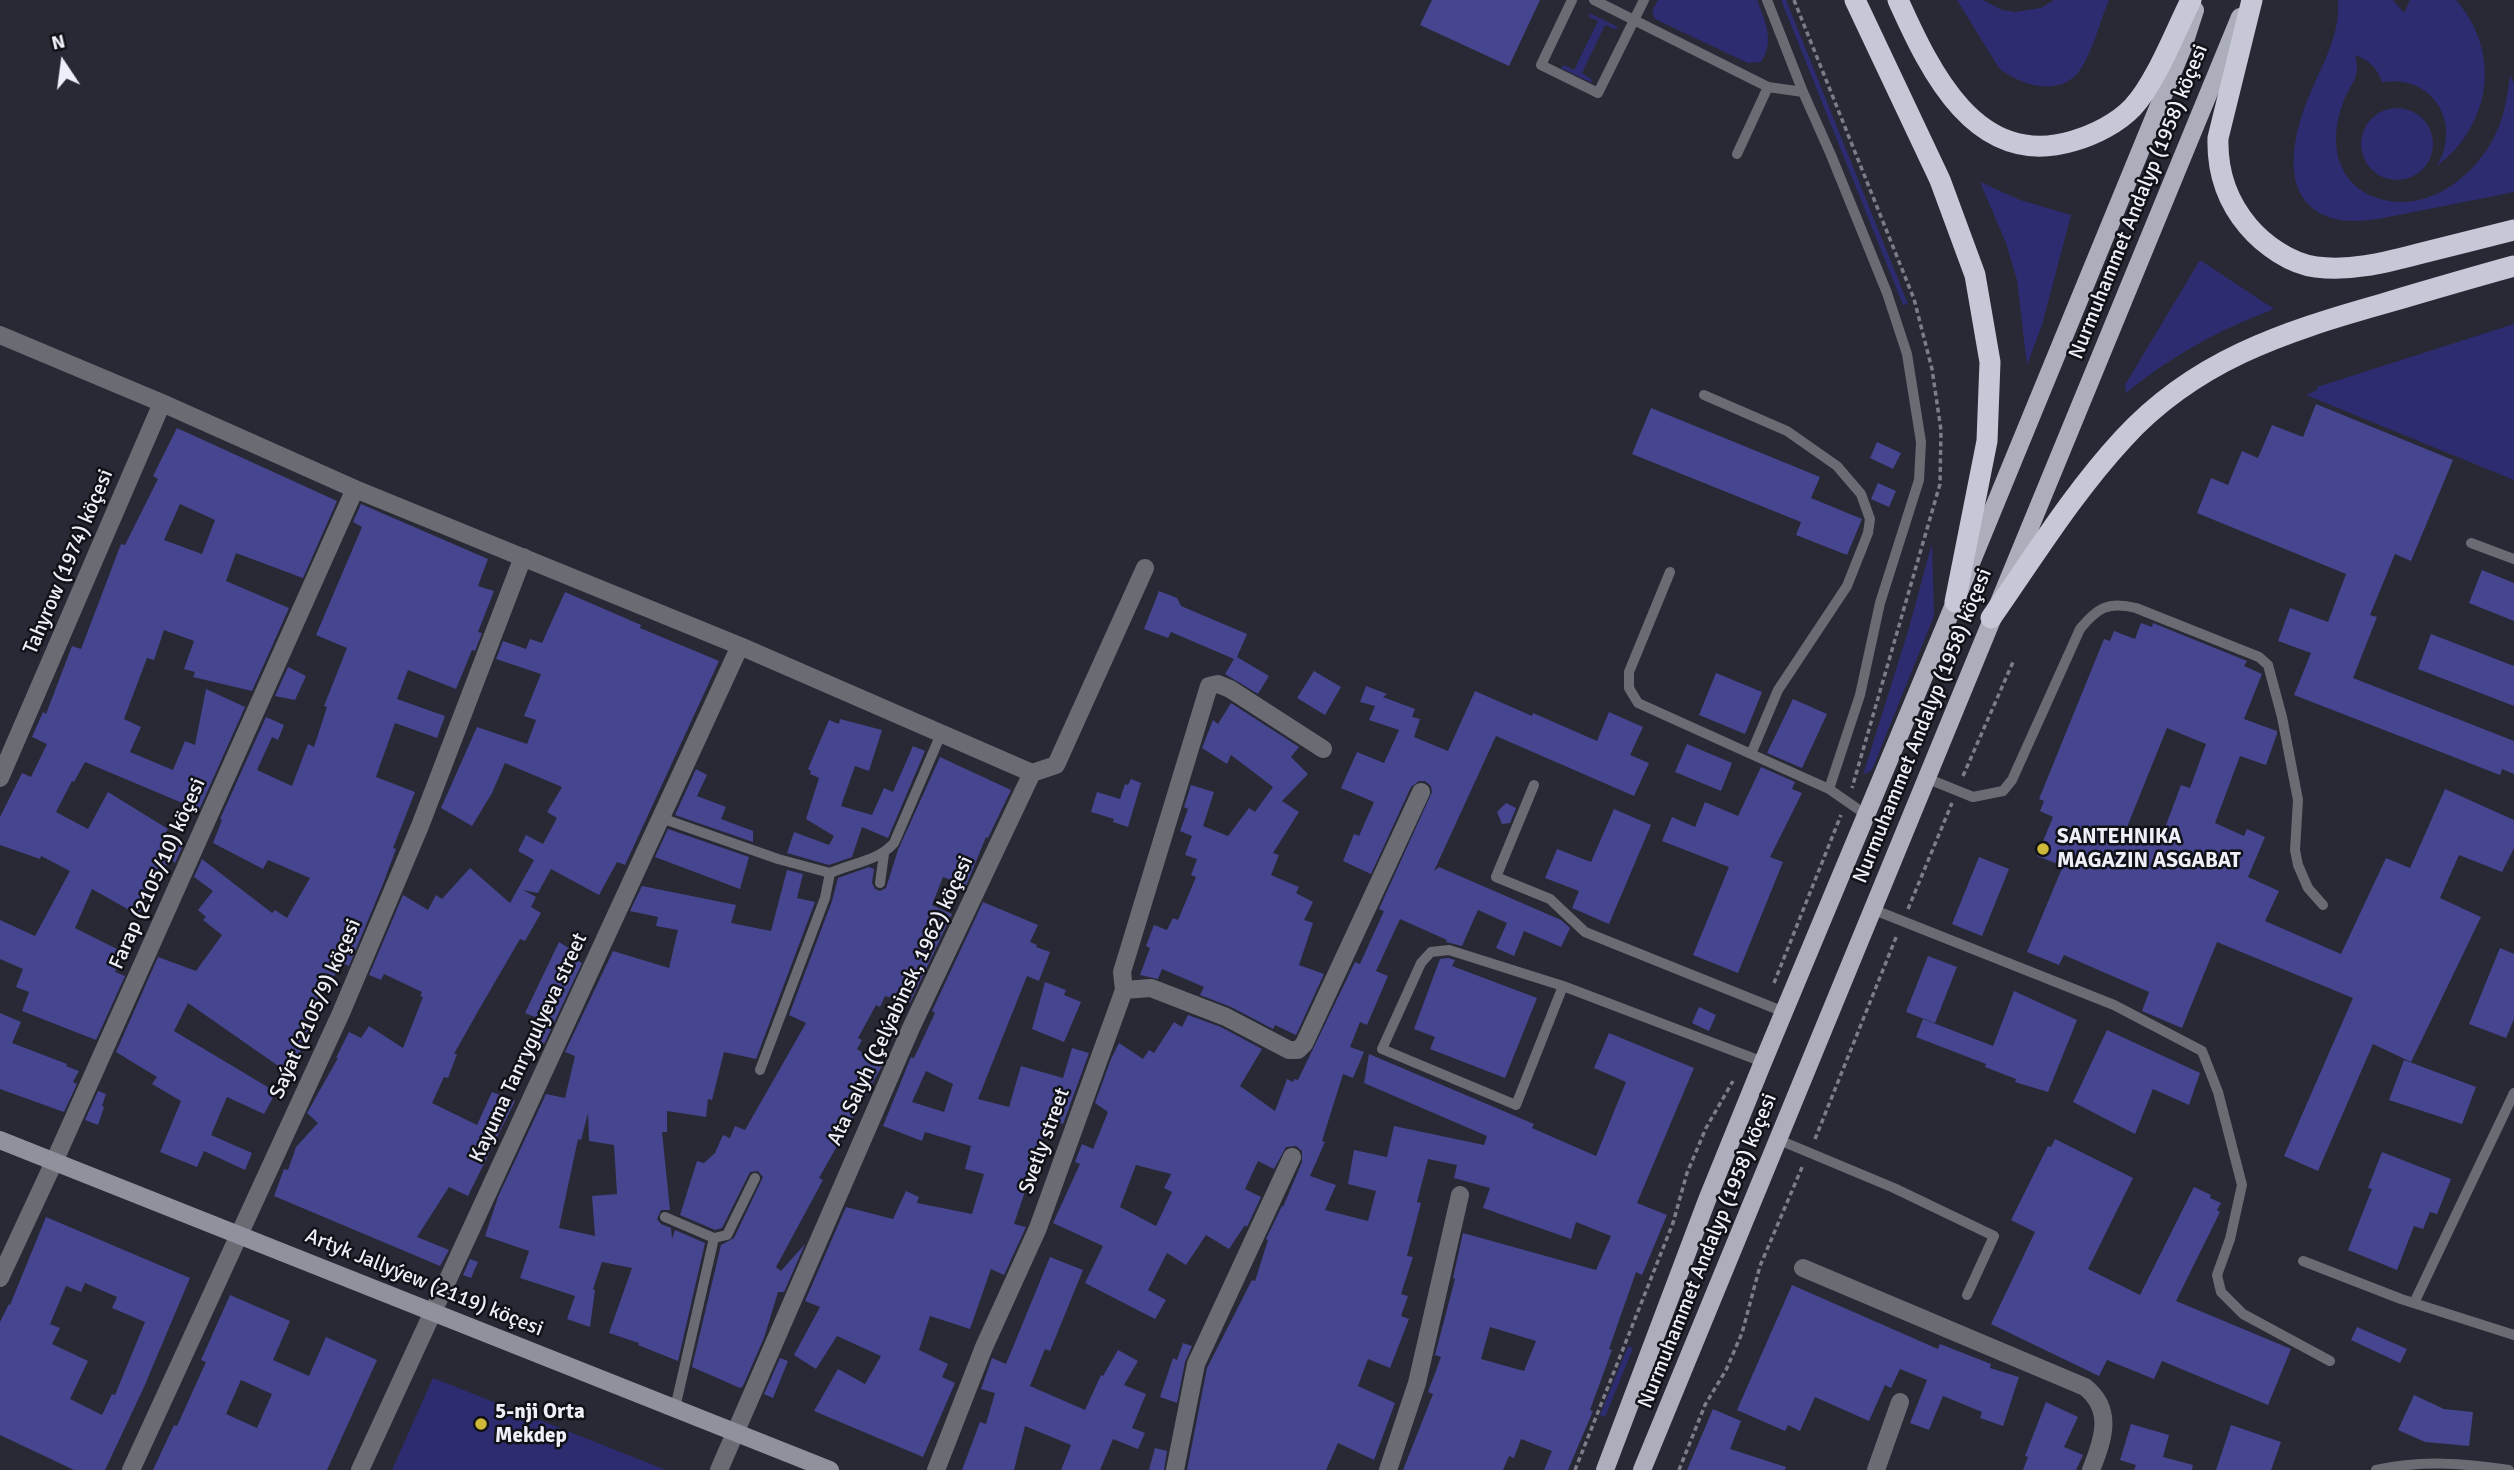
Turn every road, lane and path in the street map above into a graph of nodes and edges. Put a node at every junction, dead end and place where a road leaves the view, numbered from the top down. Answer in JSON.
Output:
{"nodes":[{"id":1,"x":1572,"y":0,"type":"edge"},
{"id":2,"x":1594,"y":0,"type":"edge"},
{"id":3,"x":1644,"y":0,"type":"edge"},
{"id":4,"x":1767,"y":0,"type":"edge"},
{"id":5,"x":1794,"y":0,"type":"edge"},
{"id":6,"x":1855,"y":0,"type":"edge"},
{"id":7,"x":1898,"y":0,"type":"edge"},
{"id":8,"x":2191,"y":0,"type":"edge"},
{"id":9,"x":2199,"y":0,"type":"edge"},
{"id":10,"x":2250,"y":0,"type":"edge"},
{"id":11,"x":1634,"y":20,"type":"junction"},
{"id":12,"x":1768,"y":87,"type":"junction"},
{"id":13,"x":1803,"y":92,"type":"junction"},
{"id":14,"x":1737,"y":154,"type":"dead end"},
{"id":15,"x":2514,"y":230,"type":"edge"},
{"id":16,"x":2514,"y":265,"type":"edge"},
{"id":17,"x":0,"y":335,"type":"edge"},
{"id":18,"x":1704,"y":395,"type":"dead end"},
{"id":19,"x":162,"y":403,"type":"junction"},
{"id":20,"x":355,"y":489,"type":"junction"},
{"id":21,"x":2471,"y":543,"type":"dead end"},
{"id":22,"x":523,"y":557,"type":"junction"},
{"id":23,"x":2514,"y":559,"type":"edge"},
{"id":24,"x":1145,"y":568,"type":"dead end"},
{"id":25,"x":1670,"y":572,"type":"dead end"},
{"id":26,"x":1955,"y":602,"type":"junction"},
{"id":27,"x":1992,"y":618,"type":"junction"},
{"id":28,"x":740,"y":646,"type":"junction"},
{"id":29,"x":2013,"y":662,"type":"dead end"},
{"id":30,"x":941,"y":734,"type":"junction"},
{"id":31,"x":1323,"y":748,"type":"dead end"},
{"id":32,"x":1751,"y":754,"type":"junction"},
{"id":33,"x":1032,"y":774,"type":"junction"},
{"id":34,"x":0,"y":778,"type":"edge"},
{"id":35,"x":1926,"y":778,"type":"junction"},
{"id":36,"x":1534,"y":785,"type":"dead end"},
{"id":37,"x":1829,"y":789,"type":"junction"},
{"id":38,"x":1957,"y":790,"type":"junction"},
{"id":39,"x":1421,"y":792,"type":"dead end"},
{"id":40,"x":1847,"y":801,"type":"junction"},
{"id":41,"x":1865,"y":814,"type":"junction"},
{"id":42,"x":661,"y":818,"type":"junction"},
{"id":43,"x":884,"y":854,"type":"junction"},
{"id":44,"x":830,"y":873,"type":"junction"},
{"id":45,"x":880,"y":883,"type":"dead end"},
{"id":46,"x":2323,"y":905,"type":"dead end"},
{"id":47,"x":1872,"y":909,"type":"junction"},
{"id":48,"x":1903,"y":921,"type":"junction"},
{"id":49,"x":1563,"y":986,"type":"junction"},
{"id":50,"x":1124,"y":990,"type":"junction"},
{"id":51,"x":1765,"y":1005,"type":"junction"},
{"id":52,"x":1784,"y":1012,"type":"junction"},
{"id":53,"x":1744,"y":1055,"type":"junction"},
{"id":54,"x":1763,"y":1062,"type":"junction"},
{"id":55,"x":760,"y":1070,"type":"dead end"},
{"id":56,"x":2514,"y":1093,"type":"edge"},
{"id":57,"x":0,"y":1140,"type":"edge"},
{"id":58,"x":1779,"y":1140,"type":"junction"},
{"id":59,"x":1809,"y":1152,"type":"junction"},
{"id":60,"x":1292,"y":1157,"type":"dead end"},
{"id":61,"x":54,"y":1162,"type":"junction"},
{"id":62,"x":755,"y":1178,"type":"dead end"},
{"id":63,"x":1460,"y":1195,"type":"dead end"},
{"id":64,"x":665,"y":1217,"type":"dead end"},
{"id":65,"x":240,"y":1235,"type":"junction"},
{"id":66,"x":713,"y":1238,"type":"junction"},
{"id":67,"x":2304,"y":1261,"type":"dead end"},
{"id":68,"x":1803,"y":1268,"type":"dead end"},
{"id":69,"x":0,"y":1278,"type":"edge"},
{"id":70,"x":1967,"y":1295,"type":"dead end"},
{"id":71,"x":2414,"y":1303,"type":"junction"},
{"id":72,"x":433,"y":1311,"type":"junction"},
{"id":73,"x":2514,"y":1335,"type":"edge"},
{"id":74,"x":2330,"y":1361,"type":"dead end"},
{"id":75,"x":1900,"y":1402,"type":"dead end"},
{"id":76,"x":676,"y":1408,"type":"junction"},
{"id":77,"x":735,"y":1432,"type":"junction"},
{"id":78,"x":131,"y":1470,"type":"edge"},
{"id":79,"x":360,"y":1470,"type":"edge"},
{"id":80,"x":719,"y":1470,"type":"edge"},
{"id":81,"x":830,"y":1470,"type":"edge"},
{"id":82,"x":936,"y":1470,"type":"edge"},
{"id":83,"x":1175,"y":1470,"type":"edge"},
{"id":84,"x":1388,"y":1470,"type":"edge"},
{"id":85,"x":1576,"y":1470,"type":"edge"},
{"id":86,"x":1605,"y":1470,"type":"edge"},
{"id":87,"x":1642,"y":1470,"type":"edge"},
{"id":88,"x":1679,"y":1470,"type":"edge"},
{"id":89,"x":1876,"y":1470,"type":"edge"},
{"id":90,"x":2091,"y":1470,"type":"edge"},
{"id":91,"x":2375,"y":1470,"type":"edge"},
{"id":92,"x":2509,"y":1470,"type":"edge"}],
"edges":[{"from":1,"to":11,"type":"lane"},
{"from":2,"to":11,"type":"lane"},
{"from":3,"to":11,"type":"lane"},
{"from":4,"to":13,"type":"lane"},
{"from":5,"to":40,"type":"path"},
{"from":6,"to":26,"type":"highway"},
{"from":7,"to":8,"type":"highway"},
{"from":9,"to":26,"type":"main road","name":"Nurmuhammet Andalyp (1958) köçesi"},
{"from":10,"to":15,"type":"highway"},
{"from":10,"to":27,"type":"main road","name":"Nurmuhammet Andalyp (1958) köçesi"},
{"from":11,"to":12,"type":"lane"},
{"from":12,"to":13,"type":"lane"},
{"from":12,"to":14,"type":"lane"},
{"from":13,"to":37,"type":"lane"},
{"from":16,"to":27,"type":"highway"},
{"from":17,"to":19,"type":"street"},
{"from":18,"to":32,"type":"lane"},
{"from":19,"to":20,"type":"street"},
{"from":19,"to":34,"type":"street","name":"Tahyrow (1974) köçesi"},
{"from":20,"to":22,"type":"street"},
{"from":20,"to":61,"type":"street","name":"Farap (2105/10) köçesi"},
{"from":21,"to":23,"type":"lane"},
{"from":22,"to":28,"type":"street"},
{"from":22,"to":65,"type":"street","name":"Saýat (2105/9) köçesi"},
{"from":24,"to":33,"type":"street"},
{"from":25,"to":32,"type":"lane"},
{"from":26,"to":41,"type":"main road","name":"Nurmuhammet Andalyp (1958) köçesi"},
{"from":27,"to":35,"type":"main road","name":"Nurmuhammet Andalyp (1958) köçesi"},
{"from":28,"to":30,"type":"street"},
{"from":28,"to":42,"type":"street","name":"Kayuma Tanrygulyeva street"},
{"from":29,"to":38,"type":"path"},
{"from":30,"to":33,"type":"street"},
{"from":30,"to":43,"type":"lane"},
{"from":31,"to":50,"type":"street","name":"Svetly street"},
{"from":32,"to":37,"type":"lane"},
{"from":33,"to":77,"type":"street","name":"Ata Salyh (Çelýabinsk, 1962) köçesi"},
{"from":35,"to":38,"type":"lane"},
{"from":35,"to":47,"type":"main road","name":"Nurmuhammet Andalyp (1958) köçesi"},
{"from":36,"to":51,"type":"lane"},
{"from":37,"to":40,"type":"lane"},
{"from":38,"to":46,"type":"lane"},
{"from":38,"to":48,"type":"path"},
{"from":39,"to":50,"type":"street"},
{"from":40,"to":41,"type":"lane"},
{"from":40,"to":51,"type":"path"},
{"from":41,"to":52,"type":"main road","name":"Nurmuhammet Andalyp (1958) köçesi"},
{"from":42,"to":44,"type":"lane"},
{"from":42,"to":72,"type":"street","name":"Kayuma Tanrygulyeva street"},
{"from":43,"to":44,"type":"lane"},
{"from":43,"to":45,"type":"lane"},
{"from":44,"to":55,"type":"lane"},
{"from":47,"to":48,"type":"lane"},
{"from":47,"to":58,"type":"main road","name":"Nurmuhammet Andalyp (1958) köçesi"},
{"from":48,"to":59,"type":"path"},
{"from":48,"to":74,"type":"lane"},
{"from":49,"to":49,"type":"lane"},
{"from":49,"to":53,"type":"lane"},
{"from":50,"to":82,"type":"street","name":"Svetly street"},
{"from":51,"to":52,"type":"lane"},
{"from":52,"to":54,"type":"main road","name":"Nurmuhammet Andalyp (1958) köçesi"},
{"from":53,"to":54,"type":"lane"},
{"from":53,"to":85,"type":"path"},
{"from":54,"to":86,"type":"main road","name":"Nurmuhammet Andalyp (1958) köçesi"},
{"from":56,"to":71,"type":"lane"},
{"from":57,"to":61,"type":"street","name":"Artyk Jallyýew (2119) köçesi"},
{"from":58,"to":59,"type":"lane"},
{"from":58,"to":87,"type":"main road","name":"Nurmuhammet Andalyp (1958) köçesi"},
{"from":59,"to":70,"type":"lane"},
{"from":59,"to":88,"type":"path"},
{"from":60,"to":83,"type":"street"},
{"from":61,"to":65,"type":"street","name":"Artyk Jallyýew (2119) köçesi"},
{"from":61,"to":69,"type":"street","name":"Farap (2105/10) köçesi"},
{"from":62,"to":66,"type":"lane"},
{"from":63,"to":84,"type":"street"},
{"from":64,"to":66,"type":"lane"},
{"from":65,"to":72,"type":"street","name":"Artyk Jallyýew (2119) köçesi"},
{"from":65,"to":78,"type":"street","name":"Saýat (2105/9) köçesi"},
{"from":66,"to":76,"type":"lane"},
{"from":67,"to":71,"type":"lane"},
{"from":68,"to":90,"type":"street"},
{"from":71,"to":73,"type":"lane"},
{"from":72,"to":76,"type":"street","name":"Artyk Jallyýew (2119) köçesi"},
{"from":72,"to":79,"type":"street","name":"Kayuma Tanrygulyeva street"},
{"from":75,"to":89,"type":"street"},
{"from":76,"to":77,"type":"street","name":"Artyk Jallyýew (2119) köçesi"},
{"from":77,"to":80,"type":"street","name":"Ata Salyh (Çelýabinsk, 1962) köçesi"},
{"from":77,"to":81,"type":"street","name":"Artyk Jallyýew (2119) köçesi"},
{"from":91,"to":92,"type":"lane"}]}
